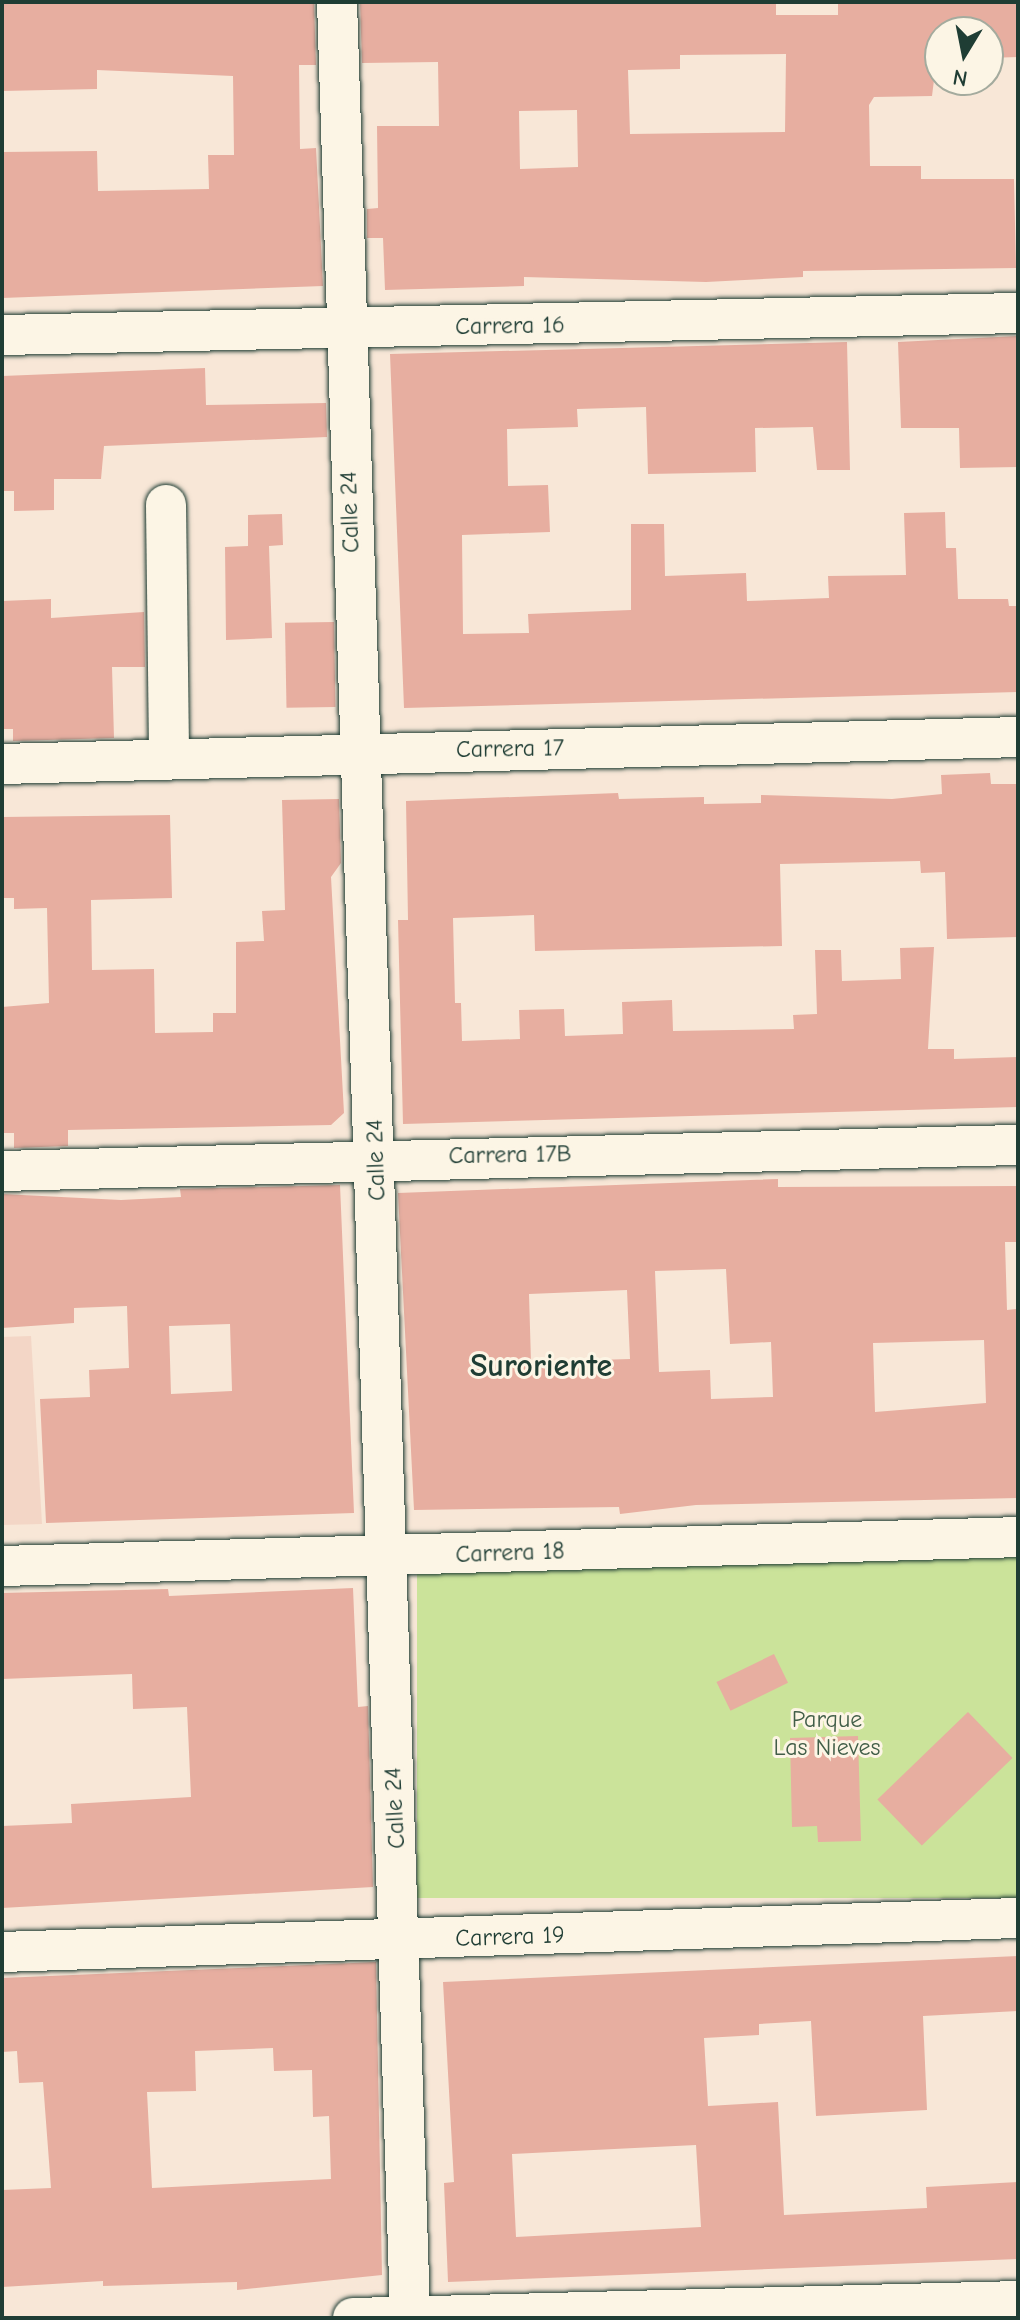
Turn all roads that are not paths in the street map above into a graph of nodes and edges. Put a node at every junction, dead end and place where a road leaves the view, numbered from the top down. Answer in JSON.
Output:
{"nodes":[{"id":1,"x":337,"y":2,"type":"edge"},
{"id":2,"x":1018,"y":313,"type":"edge"},
{"id":3,"x":343,"y":330,"type":"junction"},
{"id":4,"x":2,"y":335,"type":"edge"},
{"id":5,"x":166,"y":505,"type":"dead end"},
{"id":6,"x":1018,"y":737,"type":"edge"},
{"id":7,"x":360,"y":753,"type":"junction"},
{"id":8,"x":169,"y":759,"type":"junction"},
{"id":9,"x":2,"y":764,"type":"edge"},
{"id":10,"x":1018,"y":1145,"type":"edge"},
{"id":11,"x":376,"y":1158,"type":"junction"},
{"id":12,"x":2,"y":1171,"type":"edge"},
{"id":13,"x":1018,"y":1537,"type":"edge"},
{"id":14,"x":384,"y":1558,"type":"junction"},
{"id":15,"x":2,"y":1566,"type":"edge"},
{"id":16,"x":1018,"y":1918,"type":"edge"},
{"id":17,"x":401,"y":1941,"type":"junction"},
{"id":18,"x":2,"y":1952,"type":"edge"},
{"id":19,"x":1018,"y":2301,"type":"edge"},
{"id":20,"x":410,"y":2317,"type":"edge"},
{"id":21,"x":353,"y":2318,"type":"edge"}],
"edges":[{"from":1,"to":3,"type":"street","name":"Calle 24"},
{"from":2,"to":3,"type":"street","name":"Carrera 16"},
{"from":3,"to":4,"type":"street","name":"Carrera 16"},
{"from":3,"to":7,"type":"street","name":"Calle 24"},
{"from":5,"to":8,"type":"street"},
{"from":6,"to":7,"type":"street","name":"Carrera 17"},
{"from":7,"to":8,"type":"street","name":"Carrera 17"},
{"from":7,"to":11,"type":"street","name":"Calle 24"},
{"from":8,"to":9,"type":"street","name":"Carrera 17"},
{"from":10,"to":11,"type":"street","name":"Carrera 17B"},
{"from":11,"to":12,"type":"street","name":"Carrera 17B"},
{"from":11,"to":14,"type":"street","name":"Calle 24"},
{"from":13,"to":14,"type":"street","name":"Carrera 18"},
{"from":14,"to":15,"type":"street","name":"Carrera 18"},
{"from":14,"to":17,"type":"street","name":"Calle 24"},
{"from":16,"to":17,"type":"street","name":"Carrera 19"},
{"from":17,"to":18,"type":"street","name":"Carrera 19"},
{"from":17,"to":20,"type":"street","name":"Calle 24"},
{"from":19,"to":20,"type":"street"},
{"from":20,"to":21,"type":"street"}]}
